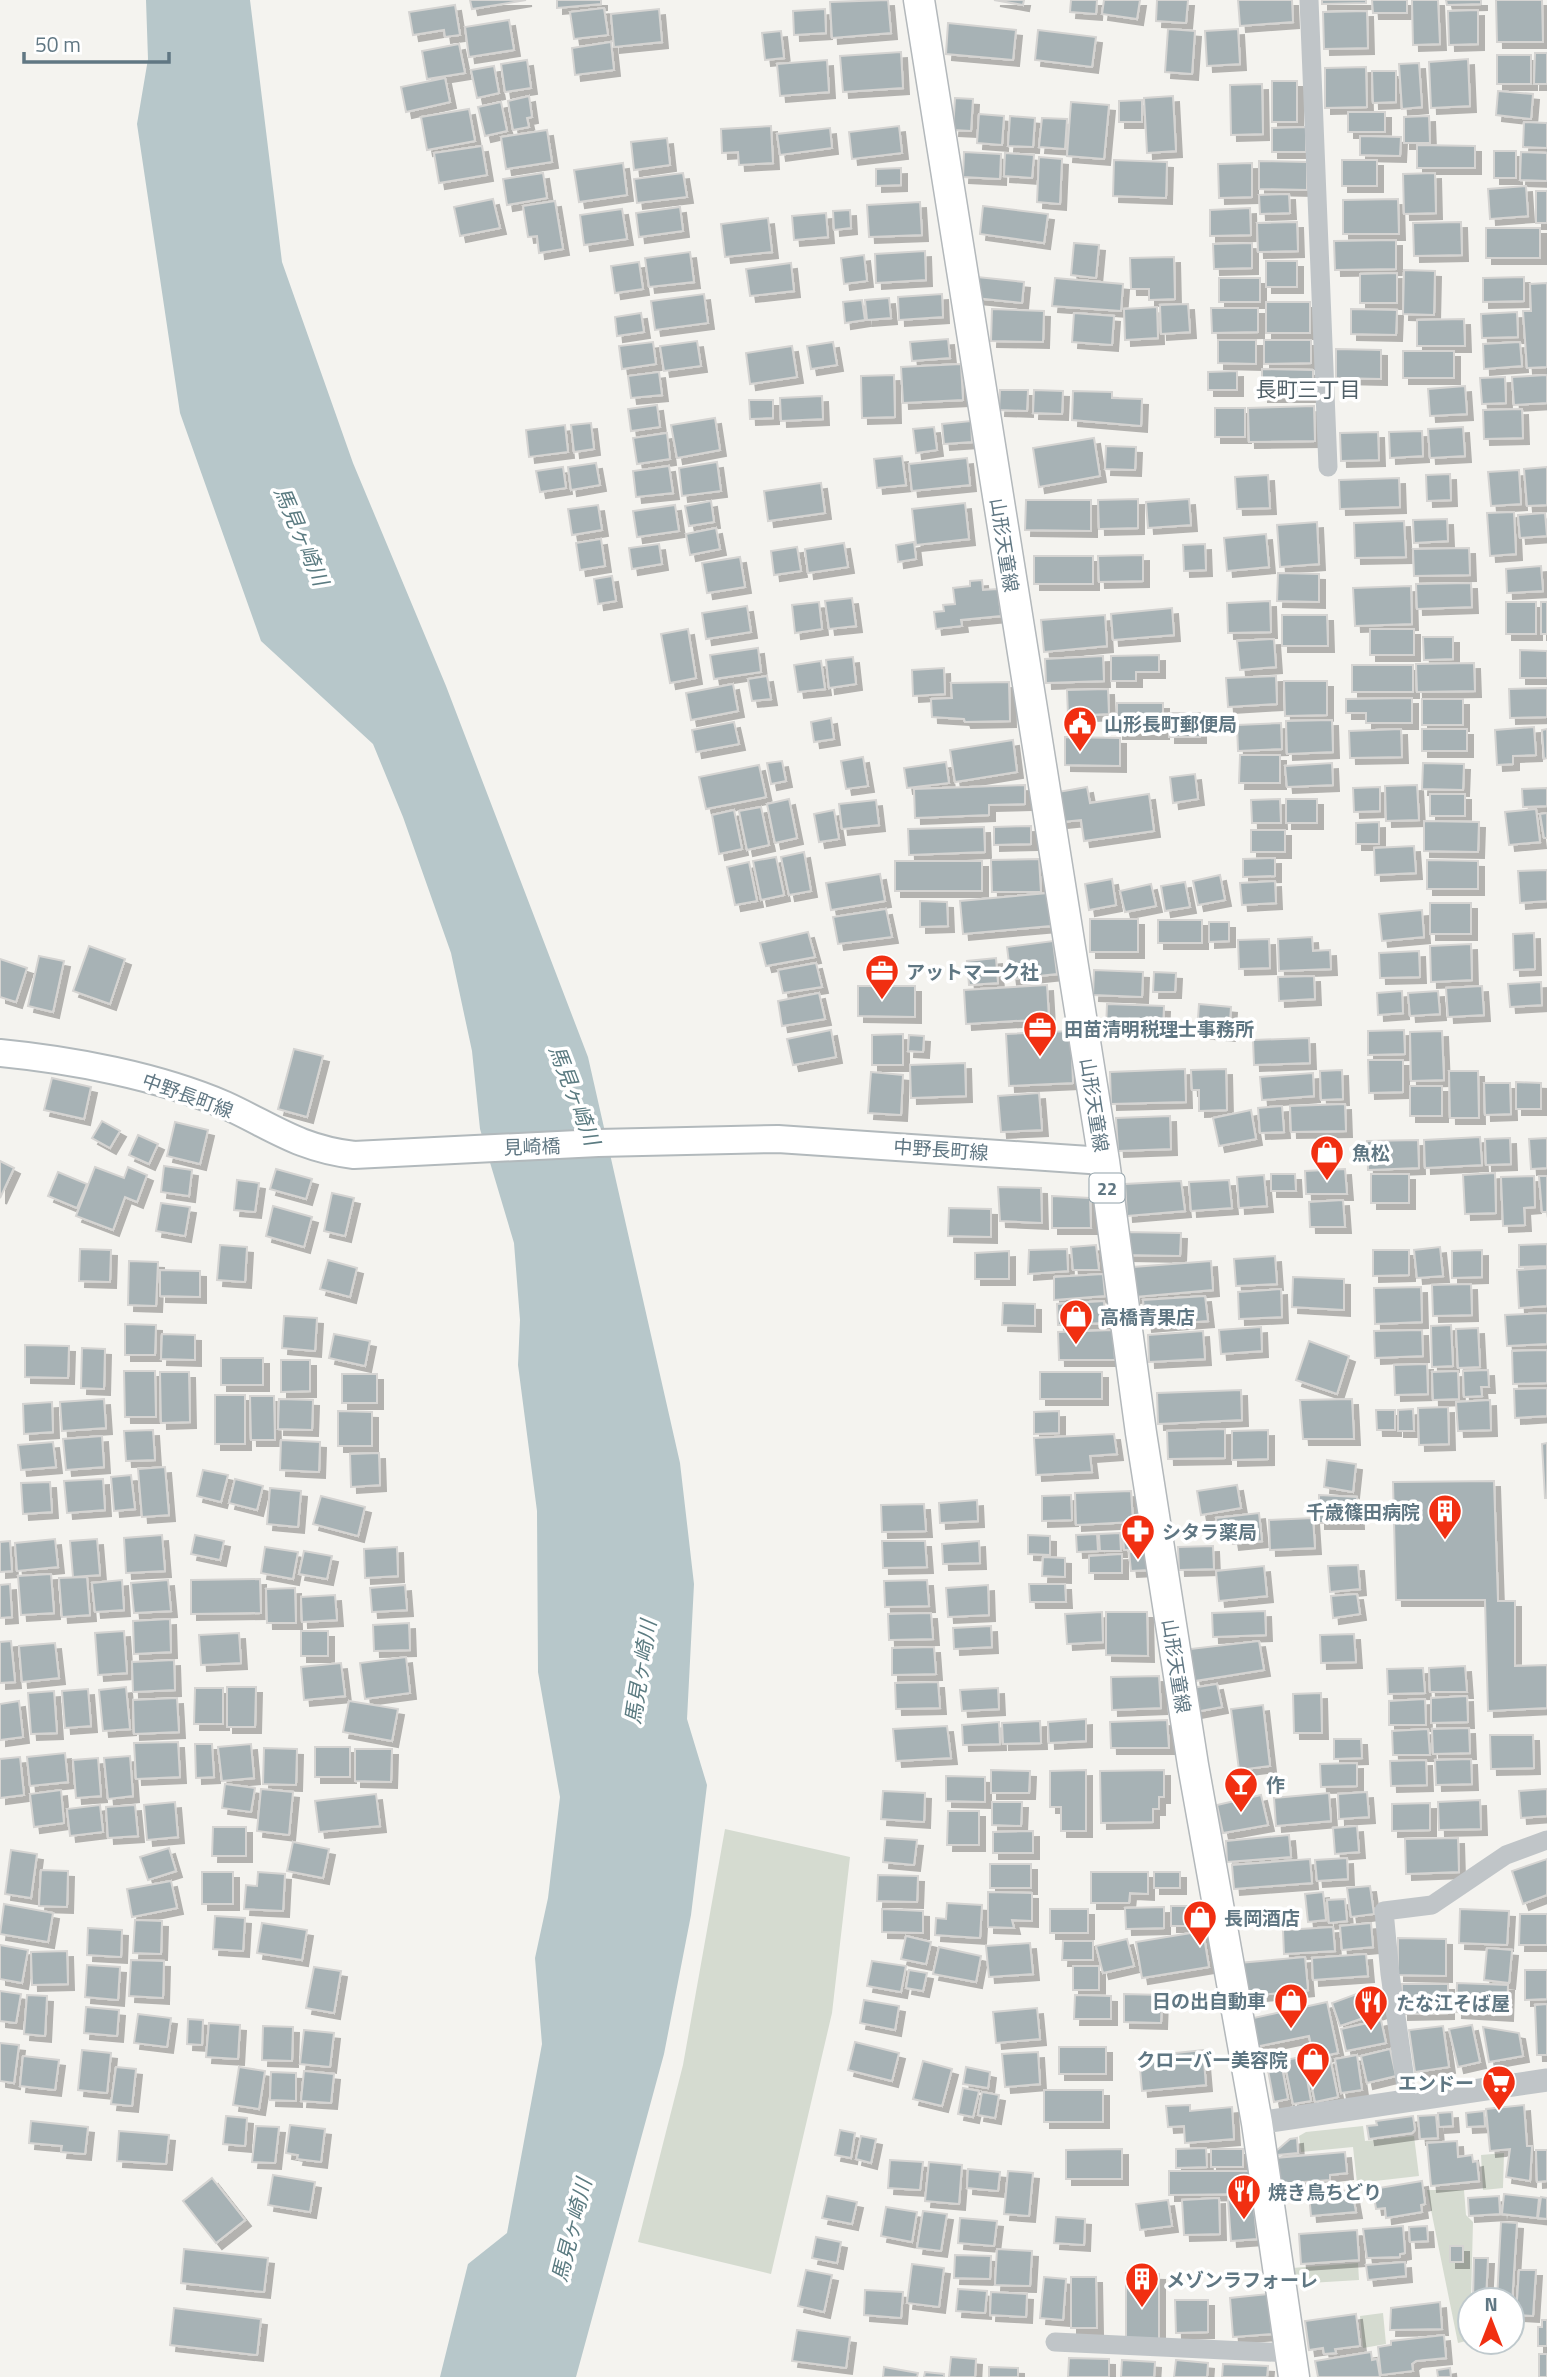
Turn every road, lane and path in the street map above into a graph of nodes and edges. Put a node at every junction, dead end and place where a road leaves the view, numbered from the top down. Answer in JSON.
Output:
{"nodes":[{"id":1,"x":919,"y":0,"type":"edge"},
{"id":2,"x":1309,"y":0,"type":"edge"},
{"id":3,"x":1328,"y":467,"type":"dead end"},
{"id":4,"x":0,"y":1053,"type":"edge"},
{"id":5,"x":778,"y":1139,"type":"joint"},
{"id":6,"x":370,"y":1153,"type":"joint"},
{"id":7,"x":1104,"y":1161,"type":"junction"},
{"id":8,"x":1547,"y":1840,"type":"edge"},
{"id":9,"x":1547,"y":2080,"type":"edge"},
{"id":10,"x":1408,"y":2101,"type":"junction"},
{"id":11,"x":1257,"y":2123,"type":"junction"},
{"id":12,"x":1055,"y":2342,"type":"dead end"},
{"id":13,"x":1292,"y":2365,"type":"edge"}],
"edges":[{"from":1,"to":7,"type":"main road","name":"山形天童線","number":"22"},
{"from":2,"to":3,"type":"street"},
{"from":4,"to":6,"type":"main road","name":"中野長町線"},
{"from":5,"to":6,"type":"main road","name":"見崎橋"},
{"from":5,"to":7,"type":"main road","name":"中野長町線"},
{"from":7,"to":11,"type":"main road","name":"山形天童線","number":"22"},
{"from":8,"to":10,"type":"street"},
{"from":9,"to":10,"type":"street"},
{"from":10,"to":11,"type":"street"},
{"from":11,"to":13,"type":"main road","name":"山形天童線","number":"22"},
{"from":12,"to":13,"type":"street"}]}
